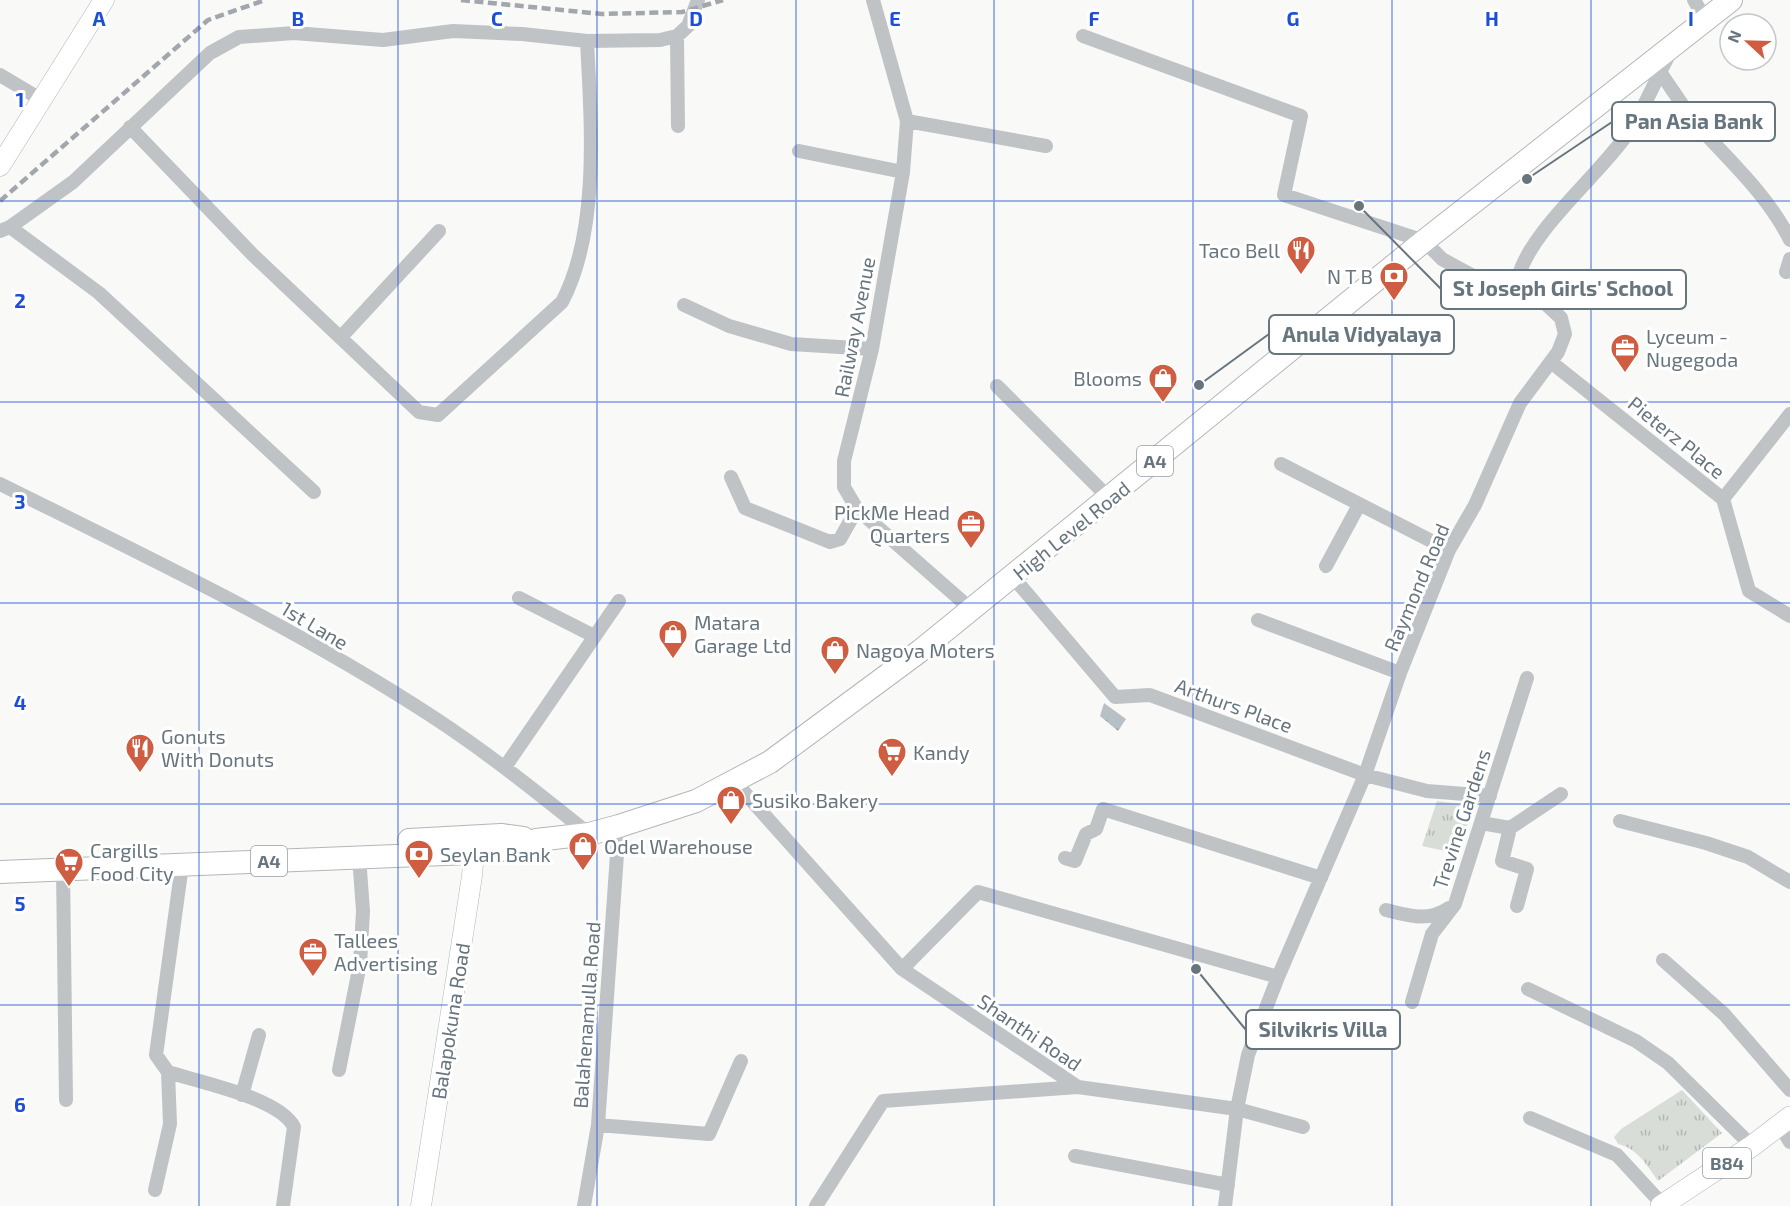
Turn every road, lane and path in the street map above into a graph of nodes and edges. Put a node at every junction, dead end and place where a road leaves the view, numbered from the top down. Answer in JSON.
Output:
{"nodes":[{"id":1,"x":104,"y":0,"type":"edge"},
{"id":2,"x":698,"y":0,"type":"edge"},
{"id":3,"x":873,"y":0,"type":"edge"},
{"id":4,"x":1731,"y":0,"type":"edge"},
{"id":5,"x":1700,"y":9,"type":"edge"},
{"id":6,"x":677,"y":36,"type":"junction"},
{"id":7,"x":1083,"y":36,"type":"dead end"},
{"id":8,"x":587,"y":41,"type":"junction"},
{"id":9,"x":1673,"y":46,"type":"junction"},
{"id":10,"x":1660,"y":72,"type":"junction"},
{"id":11,"x":0,"y":75,"type":"edge"},
{"id":12,"x":42,"y":100,"type":"junction"},
{"id":13,"x":907,"y":121,"type":"junction"},
{"id":14,"x":678,"y":126,"type":"dead end"},
{"id":15,"x":130,"y":127,"type":"junction"},
{"id":16,"x":1046,"y":146,"type":"dead end"},
{"id":17,"x":799,"y":151,"type":"dead end"},
{"id":18,"x":0,"y":166,"type":"edge"},
{"id":19,"x":903,"y":172,"type":"junction"},
{"id":20,"x":5,"y":229,"type":"edge"},
{"id":21,"x":439,"y":231,"type":"dead end"},
{"id":22,"x":1790,"y":240,"type":"edge"},
{"id":23,"x":1424,"y":241,"type":"junction"},
{"id":24,"x":1518,"y":278,"type":"junction"},
{"id":25,"x":684,"y":305,"type":"dead end"},
{"id":26,"x":342,"y":336,"type":"junction"},
{"id":27,"x":872,"y":349,"type":"junction"},
{"id":28,"x":1551,"y":362,"type":"junction"},
{"id":29,"x":997,"y":386,"type":"dead end"},
{"id":30,"x":1790,"y":414,"type":"edge"},
{"id":31,"x":1281,"y":464,"type":"dead end"},
{"id":32,"x":731,"y":477,"type":"dead end"},
{"id":33,"x":0,"y":484,"type":"edge"},
{"id":34,"x":314,"y":492,"type":"dead end"},
{"id":35,"x":1109,"y":498,"type":"junction"},
{"id":36,"x":1723,"y":499,"type":"junction"},
{"id":37,"x":1359,"y":505,"type":"junction"},
{"id":38,"x":857,"y":509,"type":"junction"},
{"id":39,"x":1449,"y":550,"type":"junction"},
{"id":40,"x":1326,"y":566,"type":"dead end"},
{"id":41,"x":1013,"y":577,"type":"junction"},
{"id":42,"x":519,"y":598,"type":"dead end"},
{"id":43,"x":619,"y":601,"type":"dead end"},
{"id":44,"x":972,"y":610,"type":"junction"},
{"id":45,"x":1790,"y":616,"type":"edge"},
{"id":46,"x":1258,"y":620,"type":"dead end"},
{"id":47,"x":594,"y":636,"type":"junction"},
{"id":48,"x":1400,"y":673,"type":"junction"},
{"id":49,"x":1527,"y":678,"type":"dead end"},
{"id":50,"x":505,"y":766,"type":"junction"},
{"id":51,"x":1365,"y":775,"type":"junction"},
{"id":52,"x":735,"y":782,"type":"junction"},
{"id":53,"x":1561,"y":794,"type":"dead end"},
{"id":54,"x":1490,"y":796,"type":"junction"},
{"id":55,"x":1620,"y":820,"type":"dead end"},
{"id":56,"x":1481,"y":823,"type":"junction"},
{"id":57,"x":620,"y":826,"type":"junction"},
{"id":58,"x":1510,"y":828,"type":"junction"},
{"id":59,"x":589,"y":834,"type":"junction"},
{"id":60,"x":474,"y":844,"type":"junction"},
{"id":61,"x":359,"y":856,"type":"junction"},
{"id":62,"x":0,"y":857,"type":"edge"},
{"id":63,"x":1065,"y":858,"type":"dead end"},
{"id":64,"x":182,"y":865,"type":"junction"},
{"id":65,"x":63,"y":869,"type":"junction"},
{"id":66,"x":0,"y":872,"type":"edge"},
{"id":67,"x":1321,"y":878,"type":"junction"},
{"id":68,"x":1790,"y":882,"type":"edge"},
{"id":69,"x":1454,"y":905,"type":"junction"},
{"id":70,"x":1517,"y":906,"type":"dead end"},
{"id":71,"x":1386,"y":910,"type":"dead end"},
{"id":72,"x":1663,"y":960,"type":"dead end"},
{"id":73,"x":902,"y":969,"type":"junction"},
{"id":74,"x":1278,"y":977,"type":"junction"},
{"id":75,"x":1528,"y":989,"type":"dead end"},
{"id":76,"x":1412,"y":1002,"type":"dead end"},
{"id":77,"x":259,"y":1035,"type":"dead end"},
{"id":78,"x":741,"y":1061,"type":"dead end"},
{"id":79,"x":339,"y":1070,"type":"dead end"},
{"id":80,"x":168,"y":1072,"type":"junction"},
{"id":81,"x":1078,"y":1088,"type":"junction"},
{"id":82,"x":1790,"y":1090,"type":"edge"},
{"id":83,"x":242,"y":1095,"type":"junction"},
{"id":84,"x":66,"y":1100,"type":"dead end"},
{"id":85,"x":1237,"y":1109,"type":"junction"},
{"id":86,"x":1530,"y":1118,"type":"dead end"},
{"id":87,"x":598,"y":1125,"type":"junction"},
{"id":88,"x":1303,"y":1126,"type":"dead end"},
{"id":89,"x":1787,"y":1128,"type":"edge"},
{"id":90,"x":1752,"y":1146,"type":"junction"},
{"id":91,"x":1075,"y":1156,"type":"dead end"},
{"id":92,"x":1228,"y":1185,"type":"junction"},
{"id":93,"x":156,"y":1190,"type":"dead end"},
{"id":94,"x":283,"y":1206,"type":"edge"},
{"id":95,"x":421,"y":1206,"type":"edge"},
{"id":96,"x":584,"y":1206,"type":"edge"},
{"id":97,"x":816,"y":1206,"type":"edge"},
{"id":98,"x":1225,"y":1206,"type":"edge"},
{"id":99,"x":1662,"y":1206,"type":"edge"}],
"edges":[{"from":1,"to":12,"type":"main road"},
{"from":2,"to":6,"type":"street"},
{"from":3,"to":13,"type":"street","name":"Railway Avenue"},
{"from":4,"to":5,"type":"highway","name":"High Level Road","number":"A4"},
{"from":5,"to":9,"type":"highway","name":"High Level Road","number":"A4"},
{"from":6,"to":8,"type":"street"},
{"from":6,"to":14,"type":"street"},
{"from":7,"to":23,"type":"street"},
{"from":8,"to":15,"type":"street"},
{"from":8,"to":26,"type":"street"},
{"from":9,"to":10,"type":"street"},
{"from":9,"to":23,"type":"highway","name":"High Level Road","number":"A4"},
{"from":10,"to":22,"type":"street"},
{"from":10,"to":24,"type":"street"},
{"from":11,"to":12,"type":"street"},
{"from":12,"to":18,"type":"main road"},
{"from":13,"to":16,"type":"street"},
{"from":13,"to":19,"type":"street","name":"Railway Avenue"},
{"from":15,"to":20,"type":"street"},
{"from":15,"to":26,"type":"street"},
{"from":17,"to":19,"type":"street"},
{"from":19,"to":27,"type":"street","name":"Railway Avenue"},
{"from":20,"to":34,"type":"street"},
{"from":21,"to":26,"type":"street"},
{"from":23,"to":24,"type":"street"},
{"from":23,"to":35,"type":"highway","name":"High Level Road","number":"A4"},
{"from":24,"to":28,"type":"street","name":"Raymond Road"},
{"from":25,"to":27,"type":"street"},
{"from":27,"to":38,"type":"street","name":"Railway Avenue"},
{"from":28,"to":36,"type":"street","name":"Pieterz Place"},
{"from":28,"to":39,"type":"street","name":"Raymond Road"},
{"from":29,"to":35,"type":"street"},
{"from":30,"to":36,"type":"street"},
{"from":31,"to":37,"type":"street"},
{"from":32,"to":38,"type":"street"},
{"from":33,"to":50,"type":"street","name":"1st Lane"},
{"from":35,"to":41,"type":"highway","name":"High Level Road","number":"A4"},
{"from":36,"to":45,"type":"street","name":"Pieterz Place"},
{"from":37,"to":39,"type":"street"},
{"from":37,"to":40,"type":"street"},
{"from":38,"to":44,"type":"street","name":"Railway Avenue"},
{"from":39,"to":48,"type":"street","name":"Raymond Road"},
{"from":41,"to":44,"type":"highway","name":"High Level Road","number":"A4"},
{"from":41,"to":51,"type":"street","name":"Arthurs Place"},
{"from":42,"to":47,"type":"street"},
{"from":43,"to":47,"type":"street"},
{"from":44,"to":52,"type":"highway","name":"High Level Road","number":"A4"},
{"from":46,"to":48,"type":"street"},
{"from":47,"to":50,"type":"street"},
{"from":48,"to":51,"type":"street","name":"Raymond Road"},
{"from":49,"to":54,"type":"street","name":"Trevine Gardens"},
{"from":50,"to":59,"type":"street","name":"1st Lane"},
{"from":51,"to":54,"type":"street","name":"Arthurs Place"},
{"from":51,"to":67,"type":"street","name":"Raymond Road"},
{"from":52,"to":57,"type":"highway","name":"High Level Road","number":"A4"},
{"from":52,"to":73,"type":"street","name":"Shanthi Road"},
{"from":53,"to":58,"type":"street"},
{"from":54,"to":56,"type":"street","name":"Trevine Gardens"},
{"from":55,"to":68,"type":"street"},
{"from":56,"to":58,"type":"street"},
{"from":56,"to":69,"type":"street","name":"Trevine Gardens"},
{"from":57,"to":59,"type":"highway","name":"High Level Road","number":"A4"},
{"from":57,"to":87,"type":"street","name":"Balahenamulla Road"},
{"from":58,"to":70,"type":"street"},
{"from":59,"to":60,"type":"highway","name":"High Level Road","number":"A4"},
{"from":60,"to":61,"type":"highway","name":"High Level Road","number":"A4"},
{"from":60,"to":62,"type":"highway","name":"High Level Road","number":"A4"},
{"from":60,"to":95,"type":"main road","name":"Balapokuna Road"},
{"from":61,"to":64,"type":"highway","name":"High Level Road","number":"A4"},
{"from":61,"to":79,"type":"street"},
{"from":63,"to":67,"type":"street"},
{"from":64,"to":65,"type":"highway","name":"High Level Road","number":"A4"},
{"from":64,"to":80,"type":"street"},
{"from":65,"to":66,"type":"highway","name":"High Level Road","number":"A4"},
{"from":65,"to":84,"type":"street"},
{"from":67,"to":74,"type":"street","name":"Raymond Road"},
{"from":69,"to":71,"type":"street"},
{"from":69,"to":76,"type":"street","name":"Trevine Gardens"},
{"from":72,"to":82,"type":"street"},
{"from":73,"to":74,"type":"street"},
{"from":73,"to":81,"type":"street","name":"Shanthi Road"},
{"from":74,"to":85,"type":"street","name":"Raymond Road"},
{"from":75,"to":90,"type":"street"},
{"from":77,"to":83,"type":"street"},
{"from":78,"to":87,"type":"street"},
{"from":80,"to":83,"type":"street"},
{"from":80,"to":93,"type":"street"},
{"from":81,"to":85,"type":"street"},
{"from":81,"to":97,"type":"street","name":"Shanthi Road"},
{"from":83,"to":94,"type":"street"},
{"from":85,"to":88,"type":"street"},
{"from":85,"to":92,"type":"street","name":"Raymond Road"},
{"from":86,"to":99,"type":"street"},
{"from":87,"to":96,"type":"street","name":"Balahenamulla Road"},
{"from":89,"to":90,"type":"main road","number":"B84"},
{"from":90,"to":99,"type":"main road","number":"B84"},
{"from":91,"to":92,"type":"street"},
{"from":92,"to":98,"type":"street","name":"Raymond Road"}]}
